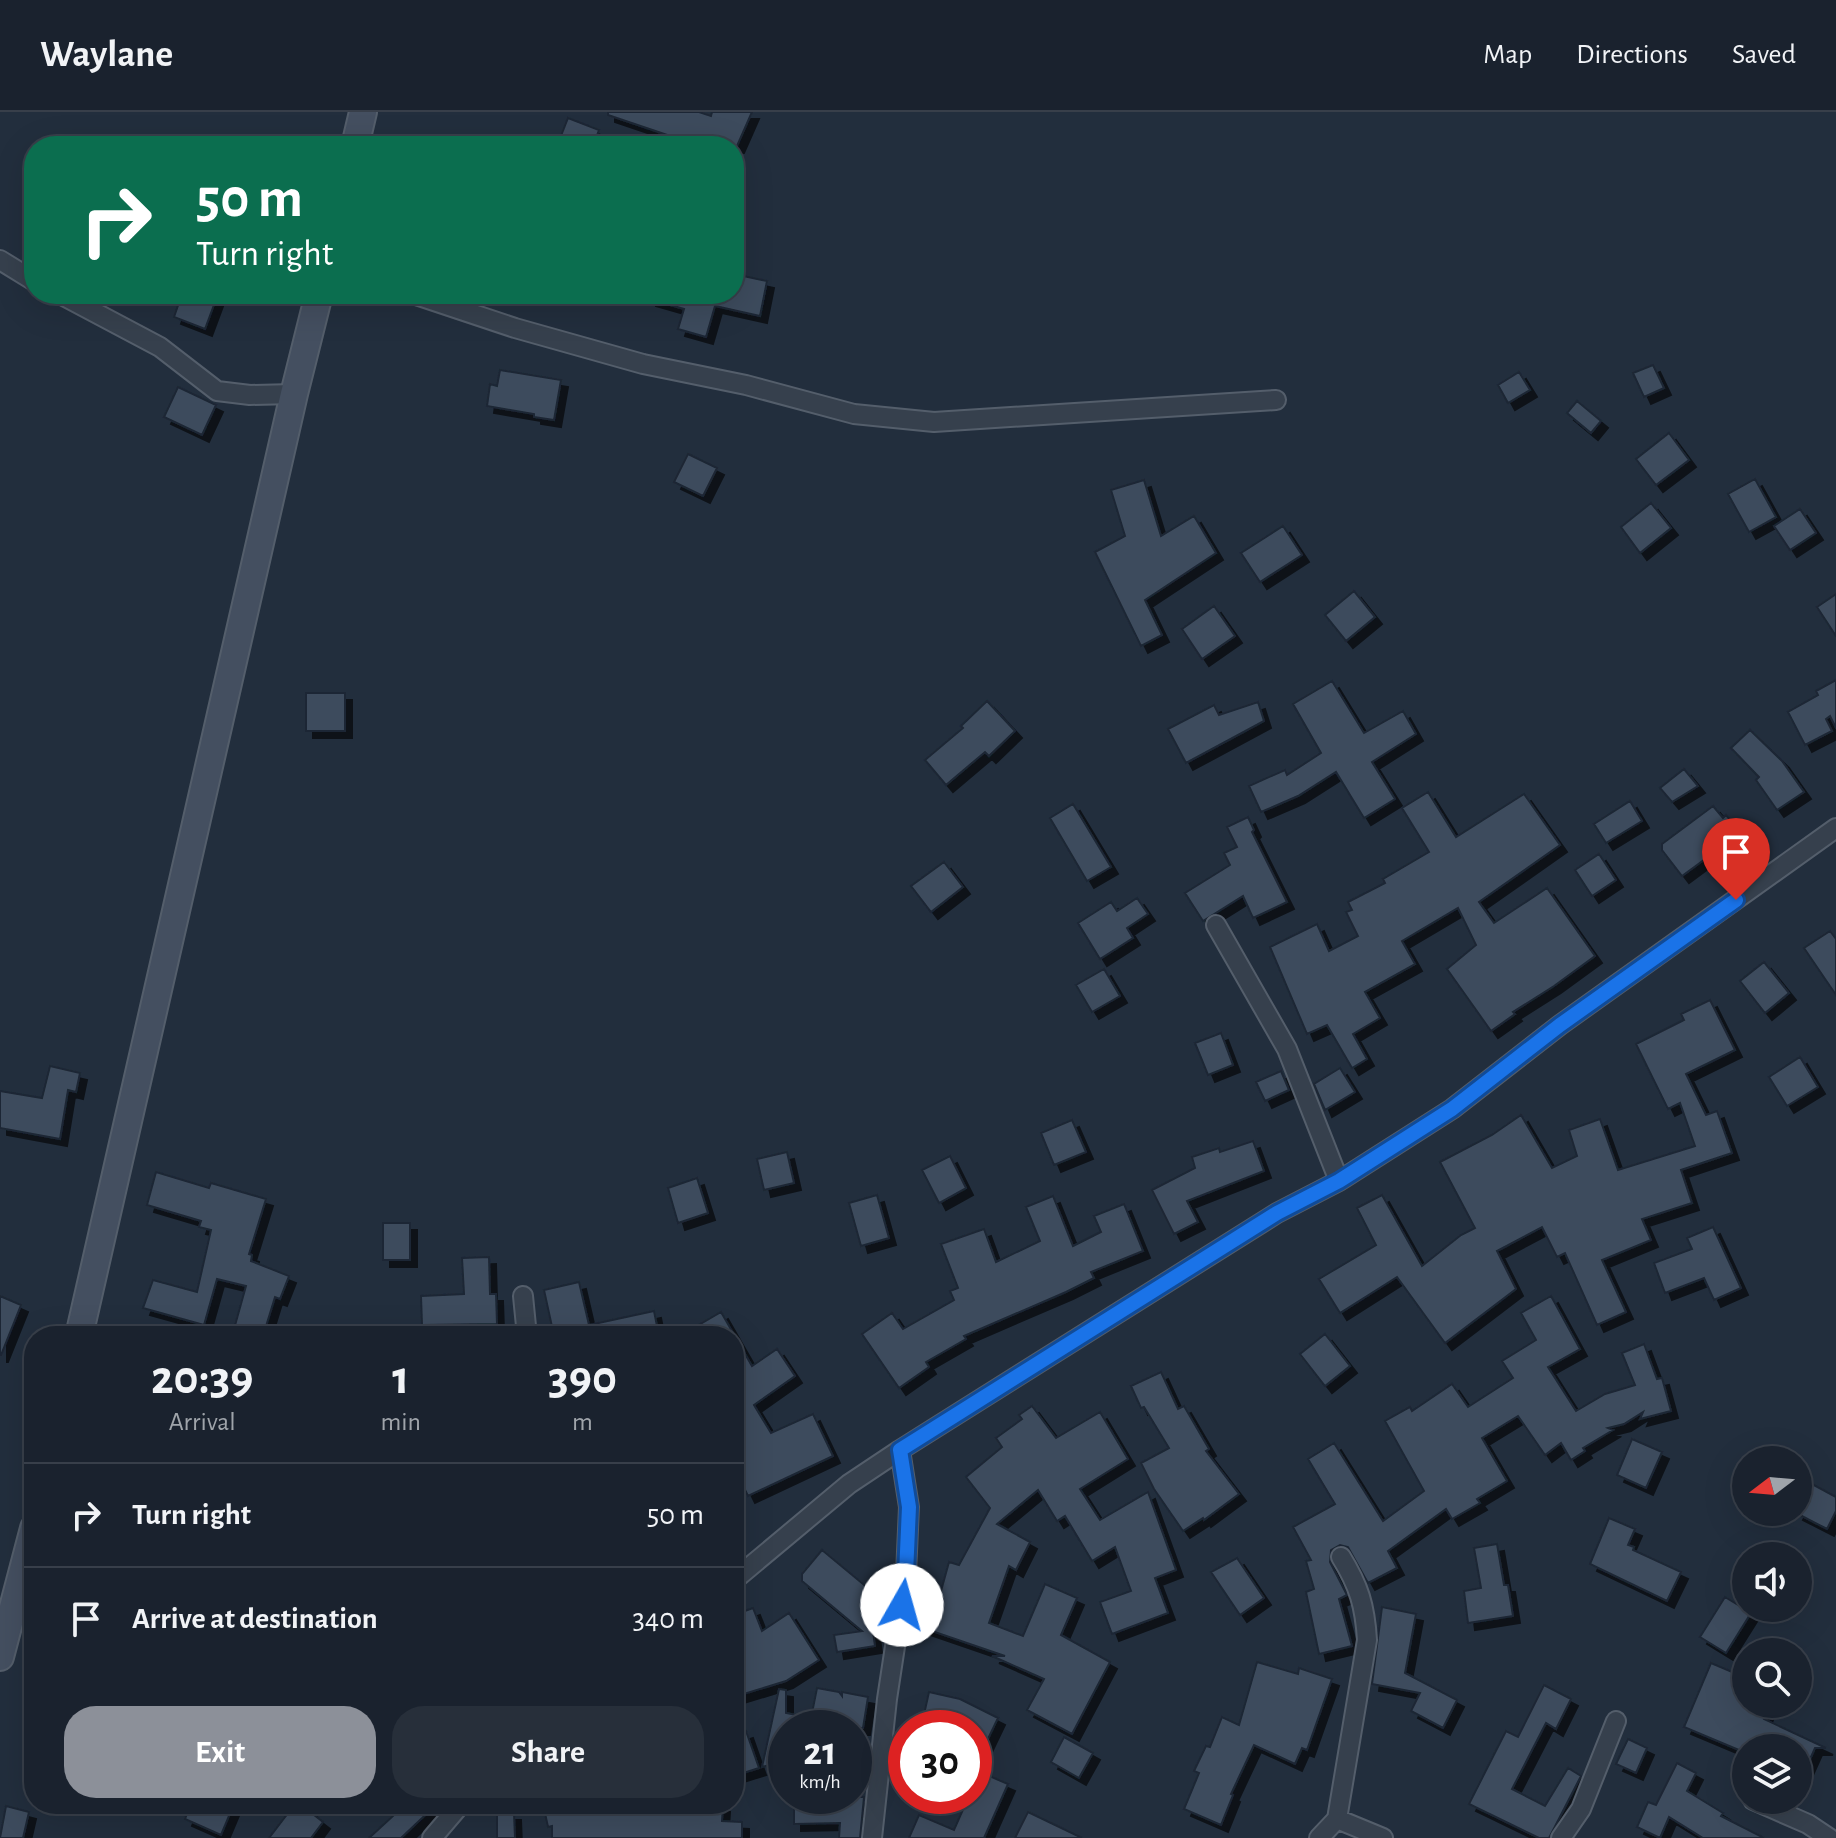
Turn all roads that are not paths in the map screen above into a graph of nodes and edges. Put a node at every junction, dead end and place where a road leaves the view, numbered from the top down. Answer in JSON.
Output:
{"nodes":[{"id":1,"x":363,"y":112,"type":"edge"},
{"id":2,"x":357,"y":136,"type":"edge"},
{"id":3,"x":0,"y":260,"type":"edge"},
{"id":4,"x":24,"y":275,"type":"edge"},
{"id":5,"x":79,"y":304,"type":"edge"},
{"id":6,"x":316,"y":304,"type":"edge"},
{"id":7,"x":443,"y":304,"type":"edge"},
{"id":8,"x":294,"y":394,"type":"junction"},
{"id":9,"x":1276,"y":400,"type":"dead end"},
{"id":10,"x":1836,"y":828,"type":"edge"},
{"id":11,"x":1216,"y":925,"type":"dead end"},
{"id":12,"x":1339,"y":1181,"type":"junction"},
{"id":13,"x":523,"y":1296,"type":"dead end"},
{"id":14,"x":81,"y":1326,"type":"edge"},
{"id":15,"x":526,"y":1326,"type":"edge"},
{"id":16,"x":900,"y":1450,"type":"junction"},
{"id":17,"x":1341,"y":1557,"type":"dead end"},
{"id":18,"x":24,"y":1566,"type":"edge"},
{"id":19,"x":744,"y":1572,"type":"edge"},
{"id":20,"x":0,"y":1657,"type":"edge"},
{"id":21,"x":1616,"y":1721,"type":"dead end"},
{"id":22,"x":452,"y":1814,"type":"edge"},
{"id":23,"x":1785,"y":1814,"type":"edge"},
{"id":24,"x":1337,"y":1819,"type":"junction"},
{"id":25,"x":432,"y":1838,"type":"edge"},
{"id":26,"x":872,"y":1838,"type":"edge"},
{"id":27,"x":1319,"y":1838,"type":"edge"},
{"id":28,"x":1383,"y":1838,"type":"edge"},
{"id":29,"x":1561,"y":1838,"type":"edge"},
{"id":30,"x":1829,"y":1838,"type":"edge"}],
"edges":[{"from":1,"to":2,"type":"main road"},
{"from":3,"to":4,"type":"street"},
{"from":5,"to":8,"type":"street"},
{"from":6,"to":8,"type":"main road"},
{"from":7,"to":9,"type":"street"},
{"from":8,"to":14,"type":"main road"},
{"from":10,"to":12,"type":"street"},
{"from":11,"to":12,"type":"street"},
{"from":12,"to":16,"type":"street"},
{"from":13,"to":15,"type":"street"},
{"from":16,"to":19,"type":"street"},
{"from":16,"to":26,"type":"street"},
{"from":17,"to":24,"type":"street"},
{"from":18,"to":20,"type":"main road"},
{"from":21,"to":29,"type":"street"},
{"from":22,"to":25,"type":"street"},
{"from":23,"to":30,"type":"street"},
{"from":24,"to":27,"type":"street"},
{"from":24,"to":28,"type":"street"}]}
